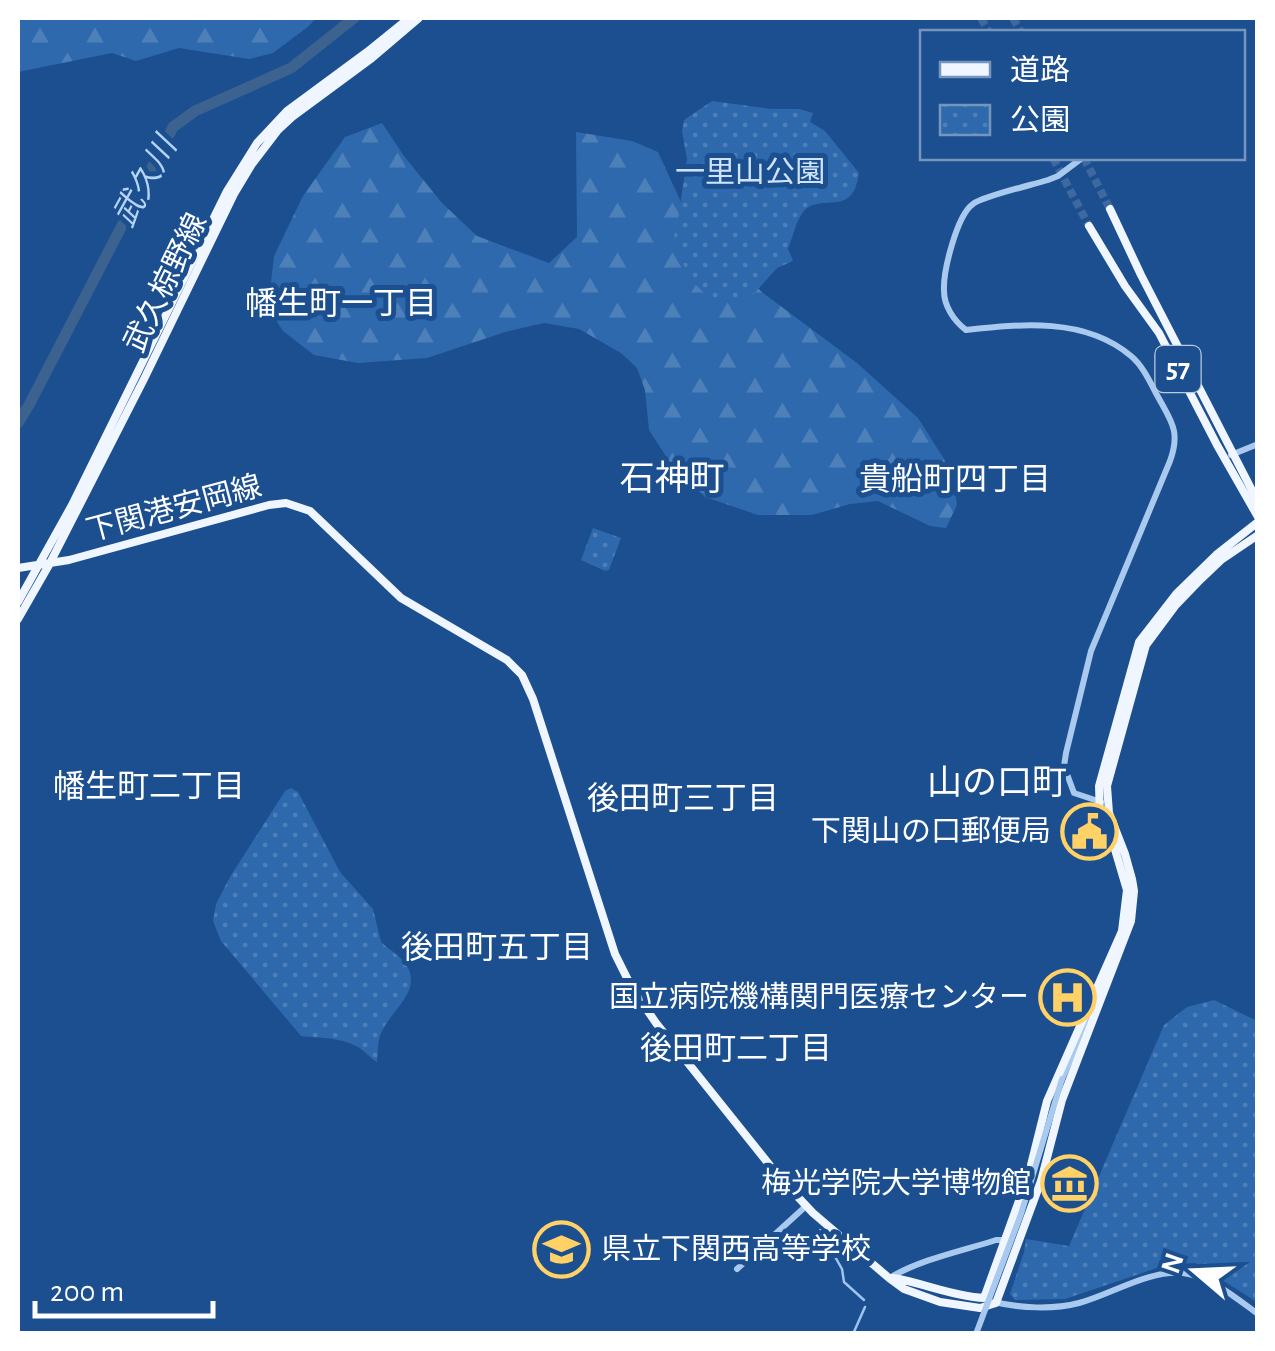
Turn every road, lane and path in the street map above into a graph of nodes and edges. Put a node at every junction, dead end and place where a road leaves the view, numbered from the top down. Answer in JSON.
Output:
{"nodes":[{"id":1,"x":413,"y":19,"type":"edge"},
{"id":2,"x":1079,"y":160,"type":"edge"},
{"id":3,"x":1110,"y":209,"type":"tunnel mouth"},
{"id":4,"x":1089,"y":226,"type":"tunnel mouth"},
{"id":5,"x":1258,"y":444,"type":"edge"},
{"id":6,"x":1230,"y":456,"type":"junction"},
{"id":7,"x":1258,"y":502,"type":"edge"},
{"id":8,"x":1258,"y":520,"type":"edge"},
{"id":9,"x":1258,"y":535,"type":"edge"},
{"id":10,"x":49,"y":565,"type":"junction"},
{"id":11,"x":39,"y":566,"type":"junction"},
{"id":12,"x":18,"y":568,"type":"edge"},
{"id":13,"x":18,"y":602,"type":"edge"},
{"id":14,"x":18,"y":619,"type":"edge"},
{"id":15,"x":1103,"y":802,"type":"junction"},
{"id":16,"x":1114,"y":958,"type":"junction"},
{"id":17,"x":806,"y":1206,"type":"junction"},
{"id":18,"x":1006,"y":1240,"type":"junction"},
{"id":19,"x":737,"y":1269,"type":"dead end"},
{"id":20,"x":890,"y":1278,"type":"junction"},
{"id":21,"x":984,"y":1298,"type":"junction"},
{"id":22,"x":996,"y":1304,"type":"junction"},
{"id":23,"x":1258,"y":1314,"type":"edge"},
{"id":24,"x":976,"y":1334,"type":"edge"}],
"edges":[{"from":1,"to":10,"type":"main road","name":"武久椋野線"},
{"from":1,"to":11,"type":"main road","name":"武久椋野線"},
{"from":2,"to":15,"type":"street"},
{"from":3,"to":6,"type":"main road","number":"57"},
{"from":4,"to":6,"type":"main road","number":"57"},
{"from":5,"to":6,"type":"street"},
{"from":6,"to":7,"type":"main road","number":"57"},
{"from":6,"to":8,"type":"main road","number":"57"},
{"from":8,"to":15,"type":"main road"},
{"from":9,"to":15,"type":"main road"},
{"from":10,"to":11,"type":"main road","name":"下関港安岡線"},
{"from":10,"to":14,"type":"main road","name":"武久椋野線"},
{"from":10,"to":17,"type":"main road","name":"下関港安岡線"},
{"from":11,"to":12,"type":"main road","name":"下関港安岡線"},
{"from":11,"to":13,"type":"main road","name":"武久椋野線"},
{"from":15,"to":16,"type":"main road"},
{"from":16,"to":18,"type":"main road"},
{"from":16,"to":22,"type":"main road"},
{"from":16,"to":24,"type":"street","bridge":true},
{"from":17,"to":19,"type":"street"},
{"from":17,"to":20,"type":"main road","name":"下関港安岡線"},
{"from":18,"to":20,"type":"street"},
{"from":18,"to":21,"type":"main road"},
{"from":20,"to":21,"type":"main road","name":"下関港安岡線"},
{"from":20,"to":22,"type":"main road","name":"下関港安岡線"},
{"from":21,"to":22,"type":"street"},
{"from":22,"to":23,"type":"street"}]}
